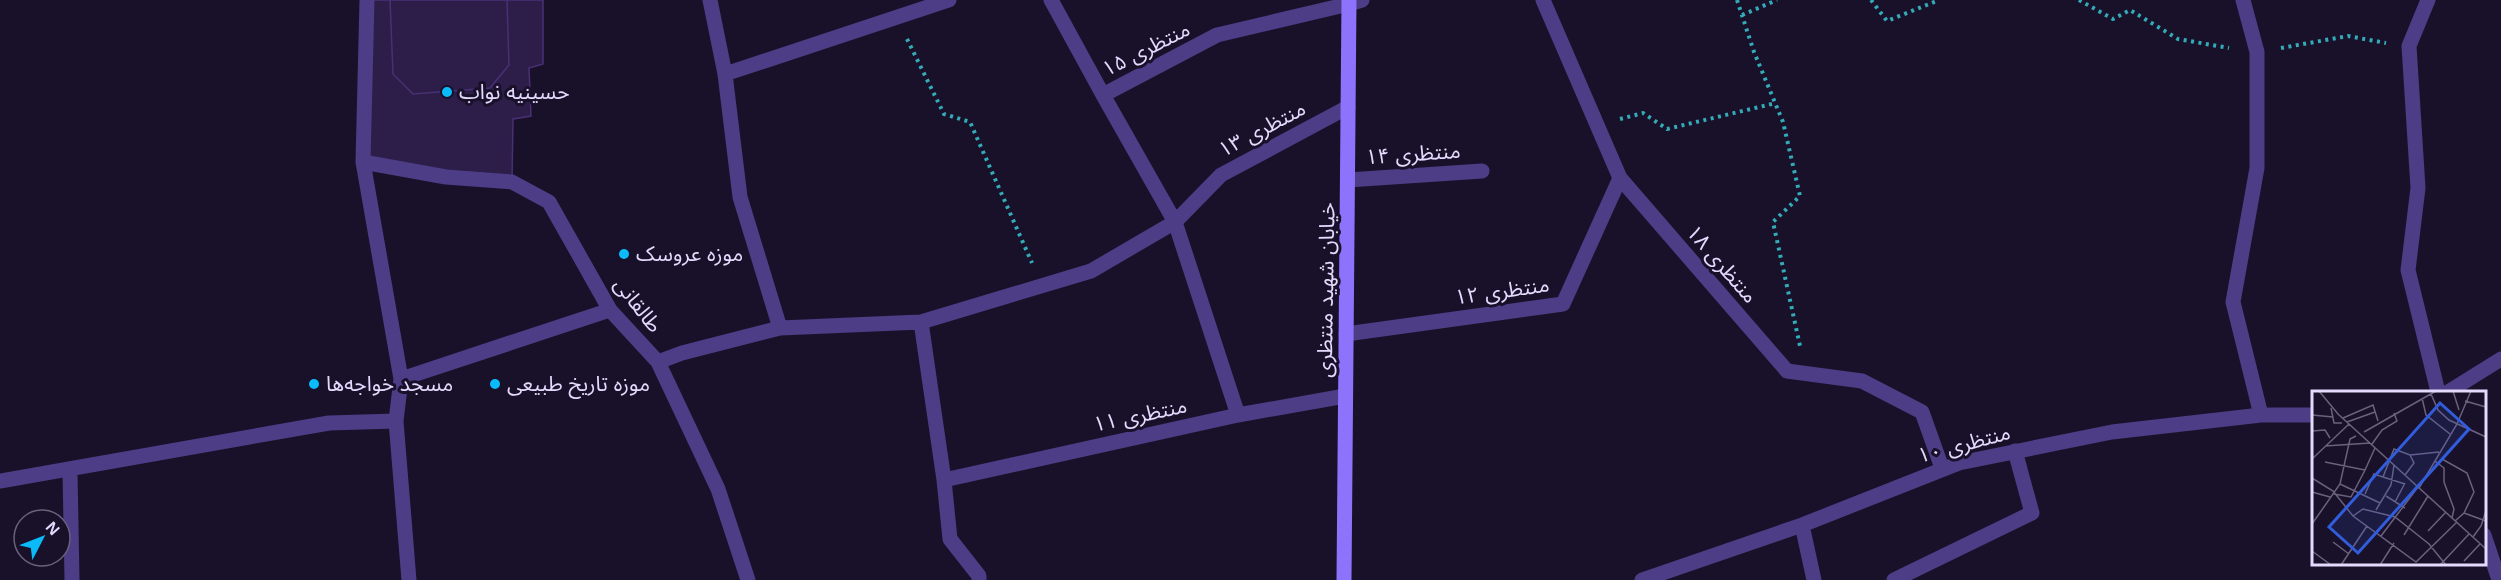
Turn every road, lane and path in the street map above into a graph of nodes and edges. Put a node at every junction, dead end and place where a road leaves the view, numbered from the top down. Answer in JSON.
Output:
{"nodes":[{"id":1,"x":367,"y":0,"type":"edge"},
{"id":2,"x":710,"y":0,"type":"edge"},
{"id":3,"x":949,"y":0,"type":"edge"},
{"id":4,"x":1051,"y":0,"type":"edge"},
{"id":5,"x":1543,"y":0,"type":"edge"},
{"id":6,"x":1737,"y":0,"type":"edge"},
{"id":7,"x":1777,"y":0,"type":"edge"},
{"id":8,"x":1871,"y":0,"type":"edge"},
{"id":9,"x":1939,"y":0,"type":"edge"},
{"id":10,"x":2242,"y":0,"type":"edge"},
{"id":11,"x":2428,"y":0,"type":"edge"},
{"id":12,"x":1354,"y":1,"type":"edge"},
{"id":13,"x":1742,"y":15,"type":"junction"},
{"id":14,"x":896,"y":18,"type":"junction"},
{"id":15,"x":725,"y":74,"type":"junction"},
{"id":16,"x":1103,"y":95,"type":"junction"},
{"id":17,"x":1776,"y":103,"type":"junction"},
{"id":18,"x":1348,"y":107,"type":"junction"},
{"id":19,"x":1597,"y":124,"type":"junction"},
{"id":20,"x":363,"y":162,"type":"junction"},
{"id":21,"x":1482,"y":171,"type":"dead end"},
{"id":22,"x":1620,"y":178,"type":"junction"},
{"id":23,"x":1348,"y":180,"type":"junction"},
{"id":24,"x":1175,"y":222,"type":"junction"},
{"id":25,"x":1042,"y":286,"type":"junction"},
{"id":26,"x":610,"y":310,"type":"junction"},
{"id":27,"x":921,"y":322,"type":"junction"},
{"id":28,"x":780,"y":328,"type":"junction"},
{"id":29,"x":1346,"y":334,"type":"junction"},
{"id":30,"x":2501,"y":359,"type":"edge"},
{"id":31,"x":658,"y":362,"type":"junction"},
{"id":32,"x":1806,"y":374,"type":"junction"},
{"id":33,"x":401,"y":379,"type":"junction"},
{"id":34,"x":2438,"y":391,"type":"edge"},
{"id":35,"x":2451,"y":391,"type":"edge"},
{"id":36,"x":1346,"y":396,"type":"junction"},
{"id":37,"x":1238,"y":415,"type":"junction"},
{"id":38,"x":2261,"y":415,"type":"junction"},
{"id":39,"x":2312,"y":415,"type":"edge"},
{"id":40,"x":396,"y":421,"type":"junction"},
{"id":41,"x":2015,"y":451,"type":"junction"},
{"id":42,"x":1942,"y":468,"type":"junction"},
{"id":43,"x":70,"y":471,"type":"junction"},
{"id":44,"x":944,"y":480,"type":"junction"},
{"id":45,"x":0,"y":481,"type":"edge"},
{"id":46,"x":1802,"y":525,"type":"junction"},
{"id":47,"x":2486,"y":542,"type":"edge"},
{"id":48,"x":1900,"y":579,"type":"edge"},
{"id":49,"x":72,"y":580,"type":"edge"},
{"id":50,"x":409,"y":580,"type":"edge"},
{"id":51,"x":748,"y":580,"type":"edge"},
{"id":52,"x":979,"y":580,"type":"edge"},
{"id":53,"x":1344,"y":580,"type":"edge"},
{"id":54,"x":1642,"y":580,"type":"edge"},
{"id":55,"x":1814,"y":580,"type":"edge"},
{"id":56,"x":2499,"y":580,"type":"edge"}],
"edges":[{"from":1,"to":20,"type":"street"},
{"from":2,"to":15,"type":"street"},
{"from":3,"to":14,"type":"street"},
{"from":4,"to":16,"type":"street"},
{"from":5,"to":19,"type":"street","name":"منتظری ۱۸"},
{"from":6,"to":13,"type":"path"},
{"from":7,"to":13,"type":"path"},
{"from":8,"to":9,"type":"path"},
{"from":10,"to":38,"type":"street"},
{"from":11,"to":34,"type":"street"},
{"from":12,"to":16,"type":"street","name":"منتظری ۱۵"},
{"from":12,"to":18,"type":"main road","name":"خیابان شهید منتظری"},
{"from":13,"to":17,"type":"path"},
{"from":14,"to":15,"type":"street"},
{"from":14,"to":25,"type":"path"},
{"from":15,"to":28,"type":"street"},
{"from":16,"to":24,"type":"street","name":"منتظری ۱۵"},
{"from":17,"to":19,"type":"path"},
{"from":17,"to":32,"type":"path"},
{"from":18,"to":23,"type":"main road","name":"خیابان شهید منتظری"},
{"from":18,"to":24,"type":"street","name":"منتظری ۱۳"},
{"from":19,"to":22,"type":"street","name":"منتظری ۱۸"},
{"from":20,"to":26,"type":"street","name":"طالقانی"},
{"from":20,"to":33,"type":"street"},
{"from":21,"to":23,"type":"street","name":"منتظری ۱۴"},
{"from":22,"to":29,"type":"street","name":"منتظری ۱۲"},
{"from":22,"to":32,"type":"street","name":"منتظری ۱۸"},
{"from":23,"to":29,"type":"main road","name":"خیابان شهید منتظری"},
{"from":24,"to":25,"type":"street","name":"منتظری ۱۳"},
{"from":24,"to":37,"type":"street","name":"منتظری ۱۵"},
{"from":25,"to":27,"type":"street","name":"منتظری ۱۳"},
{"from":26,"to":31,"type":"street","name":"طالقانی"},
{"from":26,"to":33,"type":"street"},
{"from":27,"to":28,"type":"street","name":"منتظری ۱۳"},
{"from":27,"to":44,"type":"street"},
{"from":28,"to":31,"type":"street","name":"منتظری ۱۳"},
{"from":29,"to":36,"type":"main road","name":"خیابان شهید منتظری"},
{"from":30,"to":35,"type":"street"},
{"from":31,"to":51,"type":"street","name":"طالقانی"},
{"from":32,"to":42,"type":"street","name":"منتظری ۱۸"},
{"from":33,"to":40,"type":"street"},
{"from":36,"to":37,"type":"street","name":"منتظری ۱۱"},
{"from":36,"to":53,"type":"main road","name":"خیابان شهید منتظری"},
{"from":37,"to":44,"type":"street","name":"منتظری ۱۱"},
{"from":38,"to":39,"type":"street","name":"منتظری ۱۰"},
{"from":38,"to":41,"type":"street","name":"منتظری ۱۰"},
{"from":40,"to":43,"type":"street"},
{"from":40,"to":50,"type":"street"},
{"from":41,"to":42,"type":"street","name":"منتظری ۱۰"},
{"from":41,"to":48,"type":"street"},
{"from":42,"to":46,"type":"street","name":"منتظری ۱۰"},
{"from":43,"to":45,"type":"street"},
{"from":43,"to":49,"type":"street"},
{"from":44,"to":52,"type":"street"},
{"from":46,"to":54,"type":"street","name":"منتظری ۱۰"},
{"from":46,"to":55,"type":"street"},
{"from":47,"to":56,"type":"street"}]}
